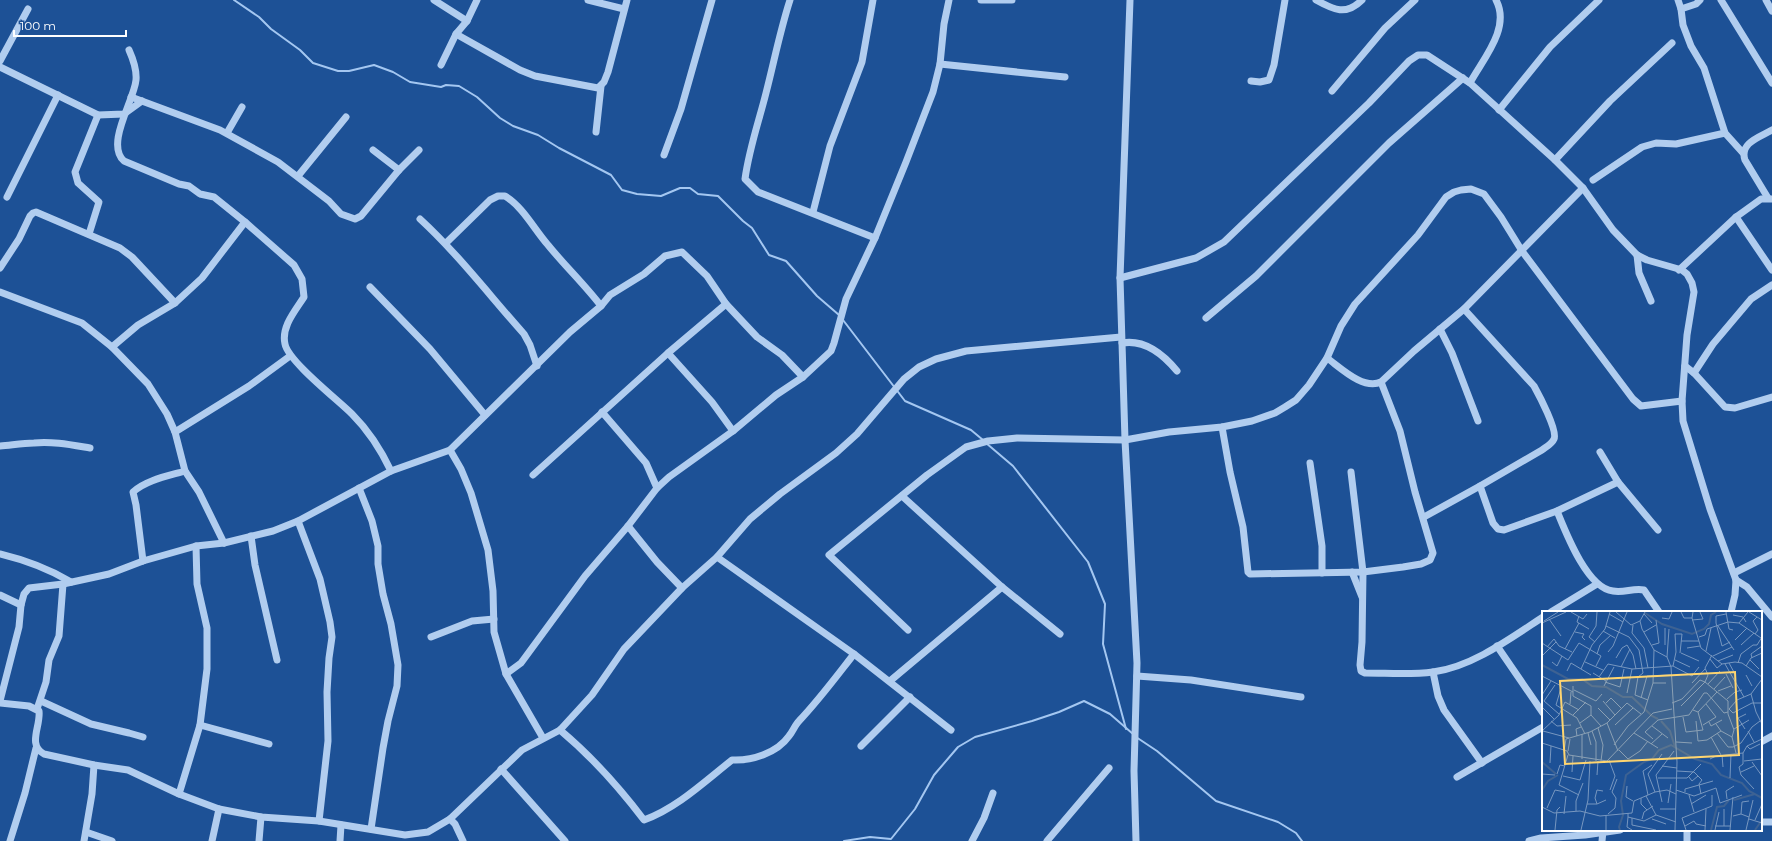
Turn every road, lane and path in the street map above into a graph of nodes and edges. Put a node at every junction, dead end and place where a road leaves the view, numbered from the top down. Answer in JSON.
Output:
{"nodes":[{"id":1,"x":434,"y":0,"type":"edge"},
{"id":2,"x":477,"y":0,"type":"edge"},
{"id":3,"x":588,"y":0,"type":"edge"},
{"id":4,"x":627,"y":0,"type":"edge"},
{"id":5,"x":712,"y":0,"type":"edge"},
{"id":6,"x":790,"y":0,"type":"edge"},
{"id":7,"x":873,"y":0,"type":"edge"},
{"id":8,"x":949,"y":0,"type":"edge"},
{"id":9,"x":981,"y":0,"type":"edge"},
{"id":10,"x":1012,"y":0,"type":"edge"},
{"id":11,"x":1130,"y":0,"type":"edge"},
{"id":12,"x":1285,"y":0,"type":"edge"},
{"id":13,"x":1316,"y":0,"type":"edge"},
{"id":14,"x":1362,"y":0,"type":"edge"},
{"id":15,"x":1415,"y":0,"type":"edge"},
{"id":16,"x":1496,"y":0,"type":"edge"},
{"id":17,"x":1599,"y":0,"type":"edge"},
{"id":18,"x":1678,"y":0,"type":"edge"},
{"id":19,"x":1700,"y":0,"type":"edge"},
{"id":20,"x":1721,"y":0,"type":"edge"},
{"id":21,"x":1766,"y":0,"type":"edge"},
{"id":22,"x":28,"y":9,"type":"dead end"},
{"id":23,"x":624,"y":9,"type":"junction"},
{"id":24,"x":1681,"y":10,"type":"junction"},
{"id":25,"x":1772,"y":12,"type":"edge"},
{"id":26,"x":467,"y":21,"type":"junction"},
{"id":27,"x":456,"y":34,"type":"junction"},
{"id":28,"x":1672,"y":43,"type":"dead end"},
{"id":29,"x":128,"y":50,"type":"dead end"},
{"id":30,"x":940,"y":64,"type":"junction"},
{"id":31,"x":441,"y":65,"type":"dead end"},
{"id":32,"x":0,"y":66,"type":"edge"},
{"id":33,"x":1065,"y":77,"type":"dead end"},
{"id":34,"x":1463,"y":78,"type":"junction"},
{"id":35,"x":1251,"y":81,"type":"dead end"},
{"id":36,"x":1470,"y":83,"type":"junction"},
{"id":37,"x":1772,"y":83,"type":"edge"},
{"id":38,"x":601,"y":86,"type":"junction"},
{"id":39,"x":1332,"y":91,"type":"dead end"},
{"id":40,"x":58,"y":95,"type":"junction"},
{"id":41,"x":131,"y":97,"type":"junction"},
{"id":42,"x":142,"y":101,"type":"junction"},
{"id":43,"x":242,"y":107,"type":"dead end"},
{"id":44,"x":1499,"y":110,"type":"junction"},
{"id":45,"x":124,"y":114,"type":"junction"},
{"id":46,"x":98,"y":115,"type":"junction"},
{"id":47,"x":346,"y":118,"type":"dead end"},
{"id":48,"x":1772,"y":130,"type":"edge"},
{"id":49,"x":596,"y":132,"type":"dead end"},
{"id":50,"x":227,"y":133,"type":"junction"},
{"id":51,"x":1725,"y":133,"type":"junction"},
{"id":52,"x":373,"y":150,"type":"dead end"},
{"id":53,"x":419,"y":150,"type":"dead end"},
{"id":54,"x":1743,"y":153,"type":"junction"},
{"id":55,"x":664,"y":155,"type":"dead end"},
{"id":56,"x":1555,"y":160,"type":"junction"},
{"id":57,"x":399,"y":170,"type":"junction"},
{"id":58,"x":298,"y":176,"type":"junction"},
{"id":59,"x":1593,"y":180,"type":"dead end"},
{"id":60,"x":1583,"y":188,"type":"junction"},
{"id":61,"x":7,"y":197,"type":"dead end"},
{"id":62,"x":1770,"y":198,"type":"edge"},
{"id":63,"x":813,"y":212,"type":"junction"},
{"id":64,"x":1736,"y":217,"type":"junction"},
{"id":65,"x":420,"y":219,"type":"dead end"},
{"id":66,"x":245,"y":222,"type":"junction"},
{"id":67,"x":89,"y":234,"type":"junction"},
{"id":68,"x":875,"y":238,"type":"junction"},
{"id":69,"x":446,"y":243,"type":"junction"},
{"id":70,"x":1522,"y":251,"type":"junction"},
{"id":71,"x":1636,"y":255,"type":"junction"},
{"id":72,"x":0,"y":268,"type":"edge"},
{"id":73,"x":1679,"y":270,"type":"junction"},
{"id":74,"x":1772,"y":270,"type":"edge"},
{"id":75,"x":1120,"y":278,"type":"junction"},
{"id":76,"x":1772,"y":285,"type":"edge"},
{"id":77,"x":370,"y":287,"type":"dead end"},
{"id":78,"x":0,"y":292,"type":"edge"},
{"id":79,"x":1650,"y":301,"type":"dead end"},
{"id":80,"x":175,"y":303,"type":"junction"},
{"id":81,"x":726,"y":304,"type":"junction"},
{"id":82,"x":601,"y":306,"type":"junction"},
{"id":83,"x":1464,"y":309,"type":"junction"},
{"id":84,"x":1206,"y":318,"type":"dead end"},
{"id":85,"x":1440,"y":329,"type":"junction"},
{"id":86,"x":1122,"y":340,"type":"junction"},
{"id":87,"x":112,"y":347,"type":"junction"},
{"id":88,"x":668,"y":353,"type":"junction"},
{"id":89,"x":290,"y":356,"type":"junction"},
{"id":90,"x":1327,"y":358,"type":"junction"},
{"id":91,"x":536,"y":366,"type":"junction"},
{"id":92,"x":1685,"y":366,"type":"junction"},
{"id":93,"x":1177,"y":371,"type":"dead end"},
{"id":94,"x":1694,"y":373,"type":"junction"},
{"id":95,"x":803,"y":377,"type":"junction"},
{"id":96,"x":1381,"y":382,"type":"junction"},
{"id":97,"x":1772,"y":397,"type":"edge"},
{"id":98,"x":1682,"y":401,"type":"junction"},
{"id":99,"x":602,"y":412,"type":"junction"},
{"id":100,"x":485,"y":415,"type":"junction"},
{"id":101,"x":1478,"y":420,"type":"dead end"},
{"id":102,"x":1222,"y":426,"type":"junction"},
{"id":103,"x":733,"y":431,"type":"junction"},
{"id":104,"x":175,"y":432,"type":"junction"},
{"id":105,"x":1125,"y":440,"type":"junction"},
{"id":106,"x":0,"y":446,"type":"edge"},
{"id":107,"x":90,"y":448,"type":"dead end"},
{"id":108,"x":450,"y":450,"type":"junction"},
{"id":109,"x":1600,"y":452,"type":"dead end"},
{"id":110,"x":1310,"y":463,"type":"dead end"},
{"id":111,"x":185,"y":471,"type":"junction"},
{"id":112,"x":391,"y":471,"type":"junction"},
{"id":113,"x":1351,"y":472,"type":"dead end"},
{"id":114,"x":533,"y":475,"type":"dead end"},
{"id":115,"x":1618,"y":482,"type":"junction"},
{"id":116,"x":1480,"y":486,"type":"junction"},
{"id":117,"x":359,"y":488,"type":"junction"},
{"id":118,"x":657,"y":488,"type":"junction"},
{"id":119,"x":902,"y":496,"type":"junction"},
{"id":120,"x":1557,"y":511,"type":"junction"},
{"id":121,"x":1424,"y":517,"type":"junction"},
{"id":122,"x":298,"y":521,"type":"junction"},
{"id":123,"x":628,"y":526,"type":"junction"},
{"id":124,"x":1658,"y":530,"type":"dead end"},
{"id":125,"x":251,"y":536,"type":"junction"},
{"id":126,"x":224,"y":543,"type":"junction"},
{"id":127,"x":196,"y":546,"type":"junction"},
{"id":128,"x":0,"y":554,"type":"edge"},
{"id":129,"x":1772,"y":554,"type":"edge"},
{"id":130,"x":717,"y":557,"type":"junction"},
{"id":131,"x":143,"y":561,"type":"junction"},
{"id":132,"x":1352,"y":572,"type":"junction"},
{"id":133,"x":1363,"y":572,"type":"junction"},
{"id":134,"x":1322,"y":573,"type":"junction"},
{"id":135,"x":1735,"y":577,"type":"junction"},
{"id":136,"x":71,"y":582,"type":"junction"},
{"id":137,"x":63,"y":584,"type":"junction"},
{"id":138,"x":1597,"y":584,"type":"junction"},
{"id":139,"x":1002,"y":587,"type":"junction"},
{"id":140,"x":682,"y":588,"type":"junction"},
{"id":141,"x":0,"y":596,"type":"edge"},
{"id":142,"x":1363,"y":599,"type":"junction"},
{"id":143,"x":1563,"y":604,"type":"junction"},
{"id":144,"x":21,"y":605,"type":"junction"},
{"id":145,"x":1552,"y":611,"type":"edge"},
{"id":146,"x":1567,"y":611,"type":"edge"},
{"id":147,"x":1658,"y":611,"type":"edge"},
{"id":148,"x":1730,"y":611,"type":"edge"},
{"id":149,"x":1772,"y":617,"type":"edge"},
{"id":150,"x":1542,"y":618,"type":"edge"},
{"id":151,"x":494,"y":619,"type":"junction"},
{"id":152,"x":908,"y":630,"type":"dead end"},
{"id":153,"x":1060,"y":634,"type":"dead end"},
{"id":154,"x":431,"y":637,"type":"dead end"},
{"id":155,"x":1497,"y":646,"type":"junction"},
{"id":156,"x":854,"y":654,"type":"junction"},
{"id":157,"x":277,"y":660,"type":"dead end"},
{"id":158,"x":1433,"y":672,"type":"junction"},
{"id":159,"x":506,"y":674,"type":"junction"},
{"id":160,"x":1137,"y":676,"type":"junction"},
{"id":161,"x":890,"y":681,"type":"junction"},
{"id":162,"x":910,"y":697,"type":"junction"},
{"id":163,"x":1301,"y":697,"type":"dead end"},
{"id":164,"x":40,"y":701,"type":"junction"},
{"id":165,"x":0,"y":702,"type":"edge"},
{"id":166,"x":37,"y":709,"type":"junction"},
{"id":167,"x":1542,"y":712,"type":"edge"},
{"id":168,"x":200,"y":725,"type":"junction"},
{"id":169,"x":1542,"y":728,"type":"edge"},
{"id":170,"x":560,"y":730,"type":"junction"},
{"id":171,"x":951,"y":730,"type":"dead end"},
{"id":172,"x":1772,"y":736,"type":"edge"},
{"id":173,"x":143,"y":738,"type":"dead end"},
{"id":174,"x":543,"y":738,"type":"junction"},
{"id":175,"x":1762,"y":741,"type":"edge"},
{"id":176,"x":270,"y":744,"type":"dead end"},
{"id":177,"x":861,"y":746,"type":"dead end"},
{"id":178,"x":36,"y":748,"type":"junction"},
{"id":179,"x":1482,"y":763,"type":"junction"},
{"id":180,"x":94,"y":765,"type":"junction"},
{"id":181,"x":1109,"y":768,"type":"dead end"},
{"id":182,"x":501,"y":769,"type":"junction"},
{"id":183,"x":1457,"y":777,"type":"dead end"},
{"id":184,"x":993,"y":793,"type":"dead end"},
{"id":185,"x":179,"y":794,"type":"junction"},
{"id":186,"x":219,"y":809,"type":"junction"},
{"id":187,"x":261,"y":817,"type":"junction"},
{"id":188,"x":450,"y":819,"type":"junction"},
{"id":189,"x":319,"y":821,"type":"junction"},
{"id":190,"x":341,"y":825,"type":"junction"},
{"id":191,"x":371,"y":829,"type":"junction"},
{"id":192,"x":1603,"y":831,"type":"joint"},
{"id":193,"x":86,"y":832,"type":"junction"},
{"id":194,"x":1584,"y":832,"type":"edge"},
{"id":195,"x":10,"y":841,"type":"edge"},
{"id":196,"x":84,"y":841,"type":"edge"},
{"id":197,"x":112,"y":841,"type":"edge"},
{"id":198,"x":212,"y":841,"type":"edge"},
{"id":199,"x":259,"y":841,"type":"edge"},
{"id":200,"x":340,"y":841,"type":"edge"},
{"id":201,"x":463,"y":841,"type":"edge"},
{"id":202,"x":565,"y":841,"type":"edge"},
{"id":203,"x":972,"y":841,"type":"edge"},
{"id":204,"x":1047,"y":841,"type":"edge"},
{"id":205,"x":1136,"y":841,"type":"edge"},
{"id":206,"x":1529,"y":841,"type":"edge"},
{"id":207,"x":1602,"y":841,"type":"edge"}],
"edges":[{"from":1,"to":26,"type":"street"},
{"from":2,"to":26,"type":"street"},
{"from":3,"to":23,"type":"street"},
{"from":4,"to":23,"type":"street"},
{"from":5,"to":55,"type":"street"},
{"from":6,"to":63,"type":"street"},
{"from":7,"to":63,"type":"street"},
{"from":8,"to":30,"type":"street"},
{"from":9,"to":10,"type":"street"},
{"from":11,"to":75,"type":"street"},
{"from":12,"to":35,"type":"street"},
{"from":13,"to":14,"type":"street"},
{"from":15,"to":39,"type":"street"},
{"from":16,"to":36,"type":"street"},
{"from":17,"to":44,"type":"street"},
{"from":18,"to":24,"type":"street"},
{"from":19,"to":24,"type":"street"},
{"from":20,"to":37,"type":"street"},
{"from":21,"to":25,"type":"street"},
{"from":22,"to":32,"type":"street"},
{"from":23,"to":38,"type":"street"},
{"from":24,"to":51,"type":"street"},
{"from":26,"to":27,"type":"street"},
{"from":27,"to":31,"type":"street"},
{"from":27,"to":38,"type":"street"},
{"from":28,"to":56,"type":"street"},
{"from":29,"to":41,"type":"street"},
{"from":30,"to":33,"type":"street"},
{"from":30,"to":68,"type":"street"},
{"from":32,"to":40,"type":"street"},
{"from":34,"to":36,"type":"street"},
{"from":34,"to":75,"type":"street"},
{"from":34,"to":84,"type":"street"},
{"from":36,"to":44,"type":"street"},
{"from":38,"to":49,"type":"street"},
{"from":40,"to":46,"type":"street"},
{"from":40,"to":61,"type":"street"},
{"from":41,"to":42,"type":"street"},
{"from":41,"to":45,"type":"street"},
{"from":42,"to":45,"type":"street"},
{"from":42,"to":50,"type":"street"},
{"from":43,"to":50,"type":"street"},
{"from":44,"to":56,"type":"street"},
{"from":45,"to":46,"type":"street"},
{"from":45,"to":66,"type":"street"},
{"from":46,"to":67,"type":"street"},
{"from":47,"to":58,"type":"street"},
{"from":48,"to":54,"type":"street"},
{"from":50,"to":58,"type":"street"},
{"from":51,"to":54,"type":"street"},
{"from":51,"to":59,"type":"street"},
{"from":52,"to":57,"type":"street"},
{"from":53,"to":57,"type":"street"},
{"from":54,"to":62,"type":"street"},
{"from":56,"to":60,"type":"street"},
{"from":57,"to":58,"type":"street"},
{"from":60,"to":70,"type":"street"},
{"from":60,"to":71,"type":"street"},
{"from":62,"to":64,"type":"street"},
{"from":63,"to":68,"type":"street"},
{"from":64,"to":73,"type":"street"},
{"from":64,"to":74,"type":"street"},
{"from":65,"to":69,"type":"street"},
{"from":66,"to":80,"type":"street"},
{"from":66,"to":89,"type":"street"},
{"from":67,"to":72,"type":"street"},
{"from":67,"to":80,"type":"street"},
{"from":68,"to":95,"type":"street"},
{"from":69,"to":82,"type":"street"},
{"from":69,"to":91,"type":"street"},
{"from":70,"to":83,"type":"street"},
{"from":70,"to":90,"type":"street"},
{"from":70,"to":98,"type":"street"},
{"from":71,"to":73,"type":"street"},
{"from":71,"to":79,"type":"street"},
{"from":73,"to":92,"type":"street"},
{"from":75,"to":86,"type":"street"},
{"from":76,"to":94,"type":"street"},
{"from":77,"to":100,"type":"street"},
{"from":78,"to":87,"type":"street"},
{"from":80,"to":87,"type":"street"},
{"from":81,"to":82,"type":"street"},
{"from":81,"to":88,"type":"street"},
{"from":81,"to":95,"type":"street"},
{"from":82,"to":91,"type":"street"},
{"from":83,"to":85,"type":"street"},
{"from":83,"to":116,"type":"street"},
{"from":85,"to":96,"type":"street"},
{"from":85,"to":101,"type":"street"},
{"from":86,"to":93,"type":"street"},
{"from":86,"to":105,"type":"street"},
{"from":86,"to":130,"type":"street"},
{"from":87,"to":104,"type":"street"},
{"from":88,"to":99,"type":"street"},
{"from":88,"to":103,"type":"street"},
{"from":89,"to":104,"type":"street"},
{"from":89,"to":112,"type":"street"},
{"from":90,"to":96,"type":"street"},
{"from":90,"to":102,"type":"street"},
{"from":91,"to":100,"type":"street"},
{"from":92,"to":94,"type":"street"},
{"from":92,"to":98,"type":"street"},
{"from":94,"to":97,"type":"street"},
{"from":95,"to":103,"type":"street"},
{"from":96,"to":121,"type":"street"},
{"from":98,"to":135,"type":"street"},
{"from":99,"to":114,"type":"street"},
{"from":99,"to":118,"type":"street"},
{"from":100,"to":108,"type":"street"},
{"from":102,"to":105,"type":"street"},
{"from":102,"to":134,"type":"street"},
{"from":103,"to":118,"type":"street"},
{"from":104,"to":111,"type":"street"},
{"from":105,"to":119,"type":"street"},
{"from":105,"to":160,"type":"street"},
{"from":106,"to":107,"type":"street"},
{"from":108,"to":112,"type":"street"},
{"from":108,"to":151,"type":"street"},
{"from":109,"to":115,"type":"street"},
{"from":110,"to":134,"type":"street"},
{"from":111,"to":126,"type":"street"},
{"from":111,"to":131,"type":"street"},
{"from":112,"to":117,"type":"street"},
{"from":113,"to":133,"type":"street"},
{"from":115,"to":120,"type":"street"},
{"from":115,"to":124,"type":"street"},
{"from":116,"to":120,"type":"street"},
{"from":116,"to":121,"type":"street"},
{"from":117,"to":122,"type":"street"},
{"from":117,"to":191,"type":"street"},
{"from":118,"to":123,"type":"street"},
{"from":119,"to":139,"type":"street"},
{"from":119,"to":152,"type":"street"},
{"from":120,"to":138,"type":"street"},
{"from":121,"to":133,"type":"street"},
{"from":122,"to":125,"type":"street"},
{"from":122,"to":189,"type":"street"},
{"from":123,"to":140,"type":"street"},
{"from":123,"to":159,"type":"street"},
{"from":125,"to":126,"type":"street"},
{"from":125,"to":157,"type":"street"},
{"from":126,"to":127,"type":"street"},
{"from":127,"to":131,"type":"street"},
{"from":127,"to":168,"type":"street"},
{"from":128,"to":136,"type":"street"},
{"from":129,"to":135,"type":"street"},
{"from":130,"to":140,"type":"street"},
{"from":130,"to":156,"type":"street"},
{"from":131,"to":136,"type":"street"},
{"from":132,"to":133,"type":"street"},
{"from":132,"to":134,"type":"street"},
{"from":132,"to":142,"type":"street"},
{"from":133,"to":142,"type":"street"},
{"from":135,"to":148,"type":"street"},
{"from":135,"to":149,"type":"street"},
{"from":136,"to":137,"type":"street"},
{"from":137,"to":144,"type":"street"},
{"from":137,"to":164,"type":"street"},
{"from":138,"to":143,"type":"street"},
{"from":138,"to":147,"type":"street"},
{"from":139,"to":153,"type":"street"},
{"from":139,"to":161,"type":"street"},
{"from":140,"to":170,"type":"street"},
{"from":141,"to":144,"type":"street"},
{"from":142,"to":158,"type":"street"},
{"from":143,"to":145,"type":"street"},
{"from":143,"to":146,"type":"street"},
{"from":144,"to":165,"type":"street"},
{"from":150,"to":155,"type":"street"},
{"from":151,"to":154,"type":"street"},
{"from":151,"to":159,"type":"street"},
{"from":155,"to":158,"type":"street"},
{"from":155,"to":167,"type":"street"},
{"from":156,"to":161,"type":"street"},
{"from":156,"to":170,"type":"street"},
{"from":158,"to":179,"type":"street"},
{"from":159,"to":174,"type":"street"},
{"from":160,"to":163,"type":"street"},
{"from":160,"to":205,"type":"street"},
{"from":161,"to":162,"type":"street"},
{"from":162,"to":171,"type":"street"},
{"from":162,"to":177,"type":"street"},
{"from":164,"to":166,"type":"street"},
{"from":164,"to":173,"type":"street"},
{"from":165,"to":166,"type":"street"},
{"from":166,"to":178,"type":"street"},
{"from":168,"to":176,"type":"street"},
{"from":168,"to":185,"type":"street"},
{"from":169,"to":179,"type":"street"},
{"from":170,"to":174,"type":"street"},
{"from":172,"to":175,"type":"street"},
{"from":174,"to":182,"type":"street"},
{"from":178,"to":180,"type":"street"},
{"from":178,"to":195,"type":"street"},
{"from":179,"to":183,"type":"street"},
{"from":180,"to":185,"type":"street"},
{"from":180,"to":193,"type":"street"},
{"from":181,"to":204,"type":"street"},
{"from":182,"to":188,"type":"street"},
{"from":182,"to":202,"type":"street"},
{"from":184,"to":203,"type":"street"},
{"from":185,"to":186,"type":"street"},
{"from":186,"to":187,"type":"street"},
{"from":186,"to":198,"type":"street"},
{"from":187,"to":189,"type":"street"},
{"from":187,"to":199,"type":"street"},
{"from":188,"to":191,"type":"street"},
{"from":188,"to":201,"type":"street"},
{"from":189,"to":190,"type":"street"},
{"from":190,"to":191,"type":"street"},
{"from":190,"to":200,"type":"street"},
{"from":192,"to":194,"type":"street"},
{"from":192,"to":207,"type":"street"},
{"from":193,"to":196,"type":"street"},
{"from":193,"to":197,"type":"street"},
{"from":194,"to":206,"type":"street"}]}
